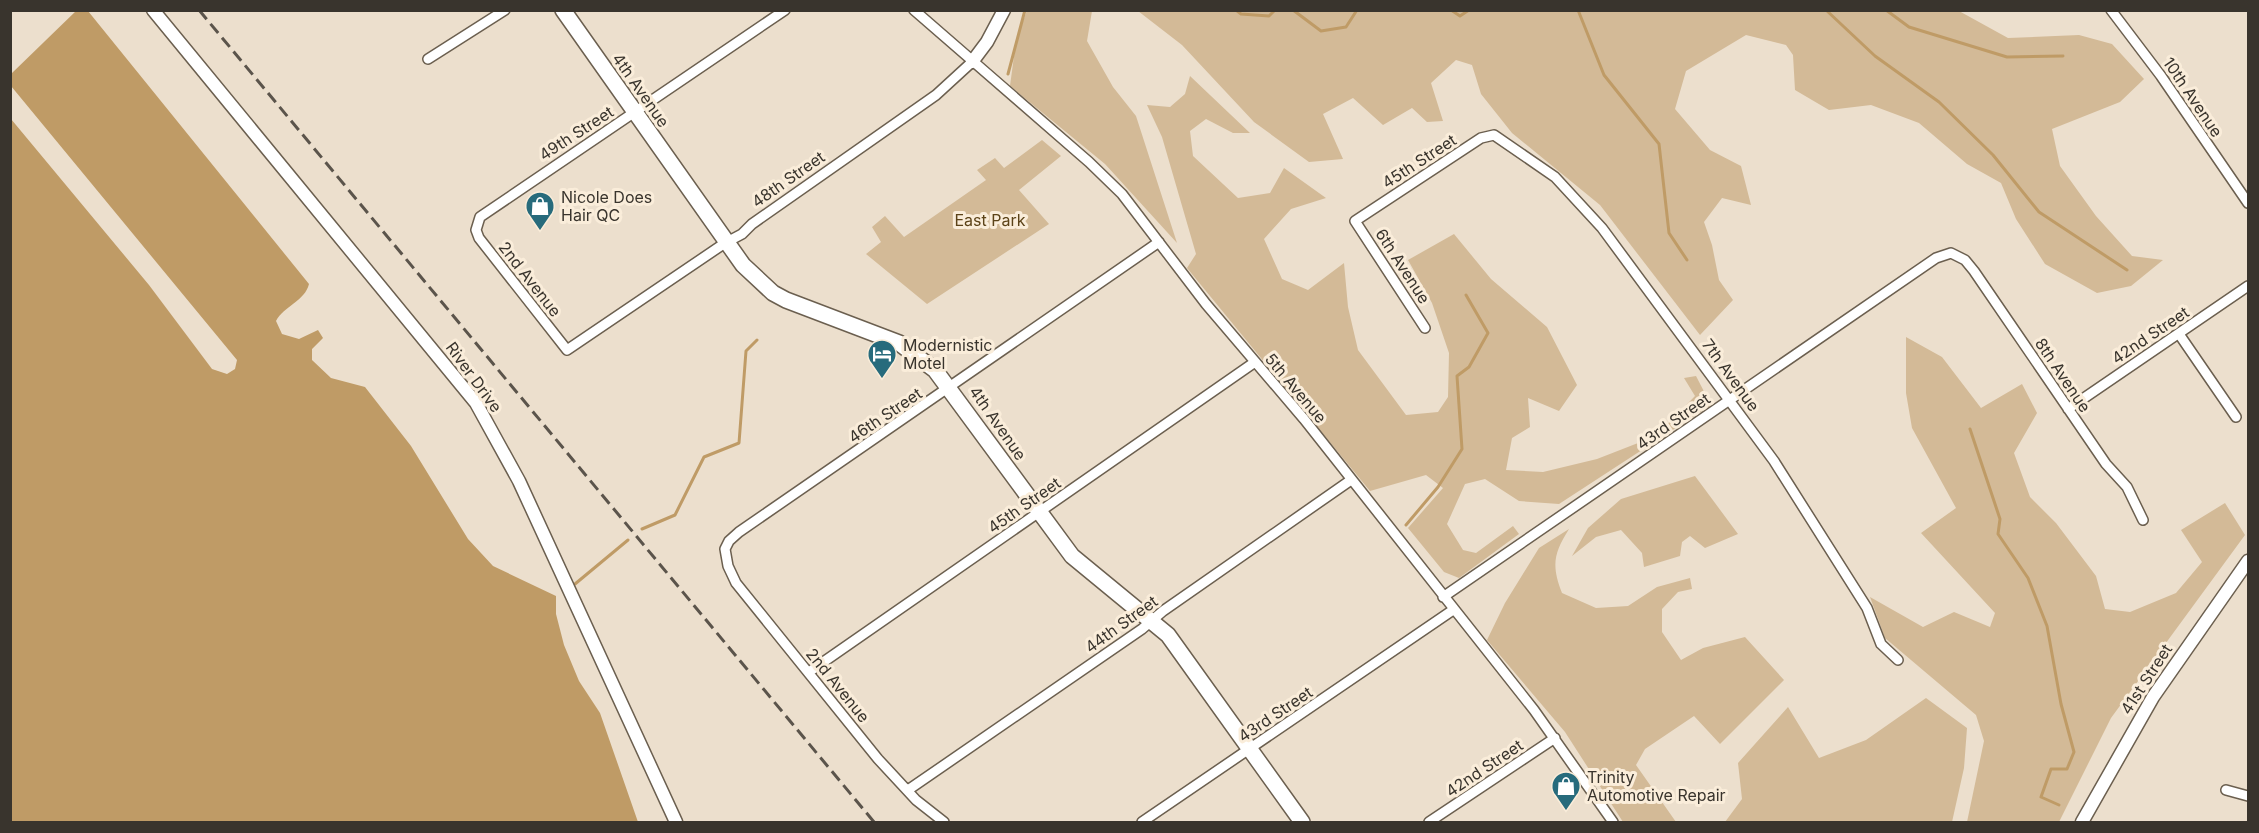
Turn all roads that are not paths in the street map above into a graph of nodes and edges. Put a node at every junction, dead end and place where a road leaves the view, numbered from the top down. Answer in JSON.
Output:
{"nodes":[{"id":1,"x":153,"y":10,"type":"edge"},
{"id":2,"x":505,"y":10,"type":"edge"},
{"id":3,"x":563,"y":10,"type":"edge"},
{"id":4,"x":785,"y":10,"type":"edge"},
{"id":5,"x":914,"y":10,"type":"edge"},
{"id":6,"x":1004,"y":10,"type":"edge"},
{"id":7,"x":2111,"y":10,"type":"edge"},
{"id":8,"x":428,"y":59,"type":"dead end"},
{"id":9,"x":972,"y":62,"type":"junction"},
{"id":10,"x":634,"y":113,"type":"junction"},
{"id":11,"x":1502,"y":139,"type":"joint"},
{"id":12,"x":2248,"y":203,"type":"edge"},
{"id":13,"x":1355,"y":221,"type":"joint"},
{"id":14,"x":477,"y":223,"type":"joint"},
{"id":15,"x":1159,"y":242,"type":"junction"},
{"id":16,"x":725,"y":243,"type":"junction"},
{"id":17,"x":1951,"y":253,"type":"joint"},
{"id":18,"x":2248,"y":286,"type":"edge"},
{"id":19,"x":1425,"y":328,"type":"dead end"},
{"id":20,"x":2179,"y":334,"type":"junction"},
{"id":21,"x":567,"y":350,"type":"joint"},
{"id":22,"x":1256,"y":362,"type":"junction"},
{"id":23,"x":951,"y":388,"type":"junction"},
{"id":24,"x":1731,"y":399,"type":"junction"},
{"id":25,"x":2068,"y":409,"type":"junction"},
{"id":26,"x":2236,"y":417,"type":"dead end"},
{"id":27,"x":1351,"y":480,"type":"junction"},
{"id":28,"x":1039,"y":513,"type":"junction"},
{"id":29,"x":2143,"y":520,"type":"dead end"},
{"id":30,"x":725,"y":555,"type":"joint"},
{"id":31,"x":2248,"y":561,"type":"edge"},
{"id":32,"x":1443,"y":597,"type":"junction"},
{"id":33,"x":1453,"y":609,"type":"junction"},
{"id":34,"x":1152,"y":620,"type":"junction"},
{"id":35,"x":1898,"y":660,"type":"dead end"},
{"id":36,"x":809,"y":672,"type":"junction"},
{"id":37,"x":1555,"y":738,"type":"junction"},
{"id":38,"x":1250,"y":749,"type":"junction"},
{"id":39,"x":908,"y":790,"type":"junction"},
{"id":40,"x":2226,"y":790,"type":"dead end"},
{"id":41,"x":2248,"y":796,"type":"edge"},
{"id":42,"x":676,"y":822,"type":"edge"},
{"id":43,"x":944,"y":822,"type":"edge"},
{"id":44,"x":1142,"y":822,"type":"edge"},
{"id":45,"x":1302,"y":822,"type":"edge"},
{"id":46,"x":1429,"y":822,"type":"edge"},
{"id":47,"x":1613,"y":822,"type":"edge"},
{"id":48,"x":2082,"y":822,"type":"edge"}],
"edges":[{"from":1,"to":42,"type":"street","name":"River Drive"},
{"from":2,"to":8,"type":"street"},
{"from":3,"to":10,"type":"main road","name":"4th Avenue"},
{"from":4,"to":10,"type":"street","name":"49th Street"},
{"from":5,"to":9,"type":"street","name":"5th Avenue"},
{"from":6,"to":9,"type":"street","name":"48th Street"},
{"from":7,"to":12,"type":"street","name":"10th Avenue"},
{"from":9,"to":15,"type":"street","name":"5th Avenue"},
{"from":9,"to":16,"type":"street","name":"48th Street"},
{"from":10,"to":14,"type":"street","name":"49th Street"},
{"from":10,"to":16,"type":"main road","name":"4th Avenue"},
{"from":11,"to":13,"type":"street","name":"45th Street"},
{"from":11,"to":24,"type":"street","name":"7th Avenue"},
{"from":13,"to":19,"type":"street","name":"6th Avenue"},
{"from":14,"to":21,"type":"street","name":"2nd Avenue"},
{"from":15,"to":22,"type":"street","name":"5th Avenue"},
{"from":15,"to":23,"type":"street","name":"46th Street"},
{"from":16,"to":21,"type":"street","name":"48th Street"},
{"from":16,"to":23,"type":"main road","name":"4th Avenue"},
{"from":17,"to":24,"type":"street","name":"43rd Street"},
{"from":17,"to":25,"type":"street","name":"8th Avenue"},
{"from":18,"to":20,"type":"street","name":"42nd Street"},
{"from":20,"to":25,"type":"street","name":"42nd Street"},
{"from":20,"to":26,"type":"street"},
{"from":22,"to":27,"type":"street","name":"5th Avenue"},
{"from":22,"to":28,"type":"street","name":"45th Street"},
{"from":23,"to":28,"type":"main road","name":"4th Avenue"},
{"from":23,"to":30,"type":"street","name":"46th Street"},
{"from":24,"to":32,"type":"street","name":"43rd Street"},
{"from":24,"to":35,"type":"street","name":"7th Avenue"},
{"from":25,"to":29,"type":"street","name":"8th Avenue"},
{"from":27,"to":32,"type":"street","name":"5th Avenue"},
{"from":27,"to":34,"type":"street","name":"44th Street"},
{"from":28,"to":34,"type":"main road","name":"4th Avenue"},
{"from":28,"to":36,"type":"street","name":"45th Street"},
{"from":30,"to":36,"type":"street","name":"2nd Avenue"},
{"from":31,"to":48,"type":"street","name":"41st Street"},
{"from":32,"to":33,"type":"street","name":"5th Avenue"},
{"from":33,"to":37,"type":"street","name":"5th Avenue"},
{"from":33,"to":38,"type":"street","name":"43rd Street"},
{"from":34,"to":38,"type":"main road","name":"4th Avenue"},
{"from":34,"to":39,"type":"street","name":"44th Street"},
{"from":36,"to":39,"type":"street","name":"2nd Avenue"},
{"from":37,"to":46,"type":"street","name":"42nd Street"},
{"from":37,"to":47,"type":"street","name":"5th Avenue"},
{"from":38,"to":44,"type":"street","name":"43rd Street"},
{"from":38,"to":45,"type":"main road","name":"4th Avenue"},
{"from":39,"to":43,"type":"street","name":"2nd Avenue"},
{"from":40,"to":41,"type":"street"}]}
